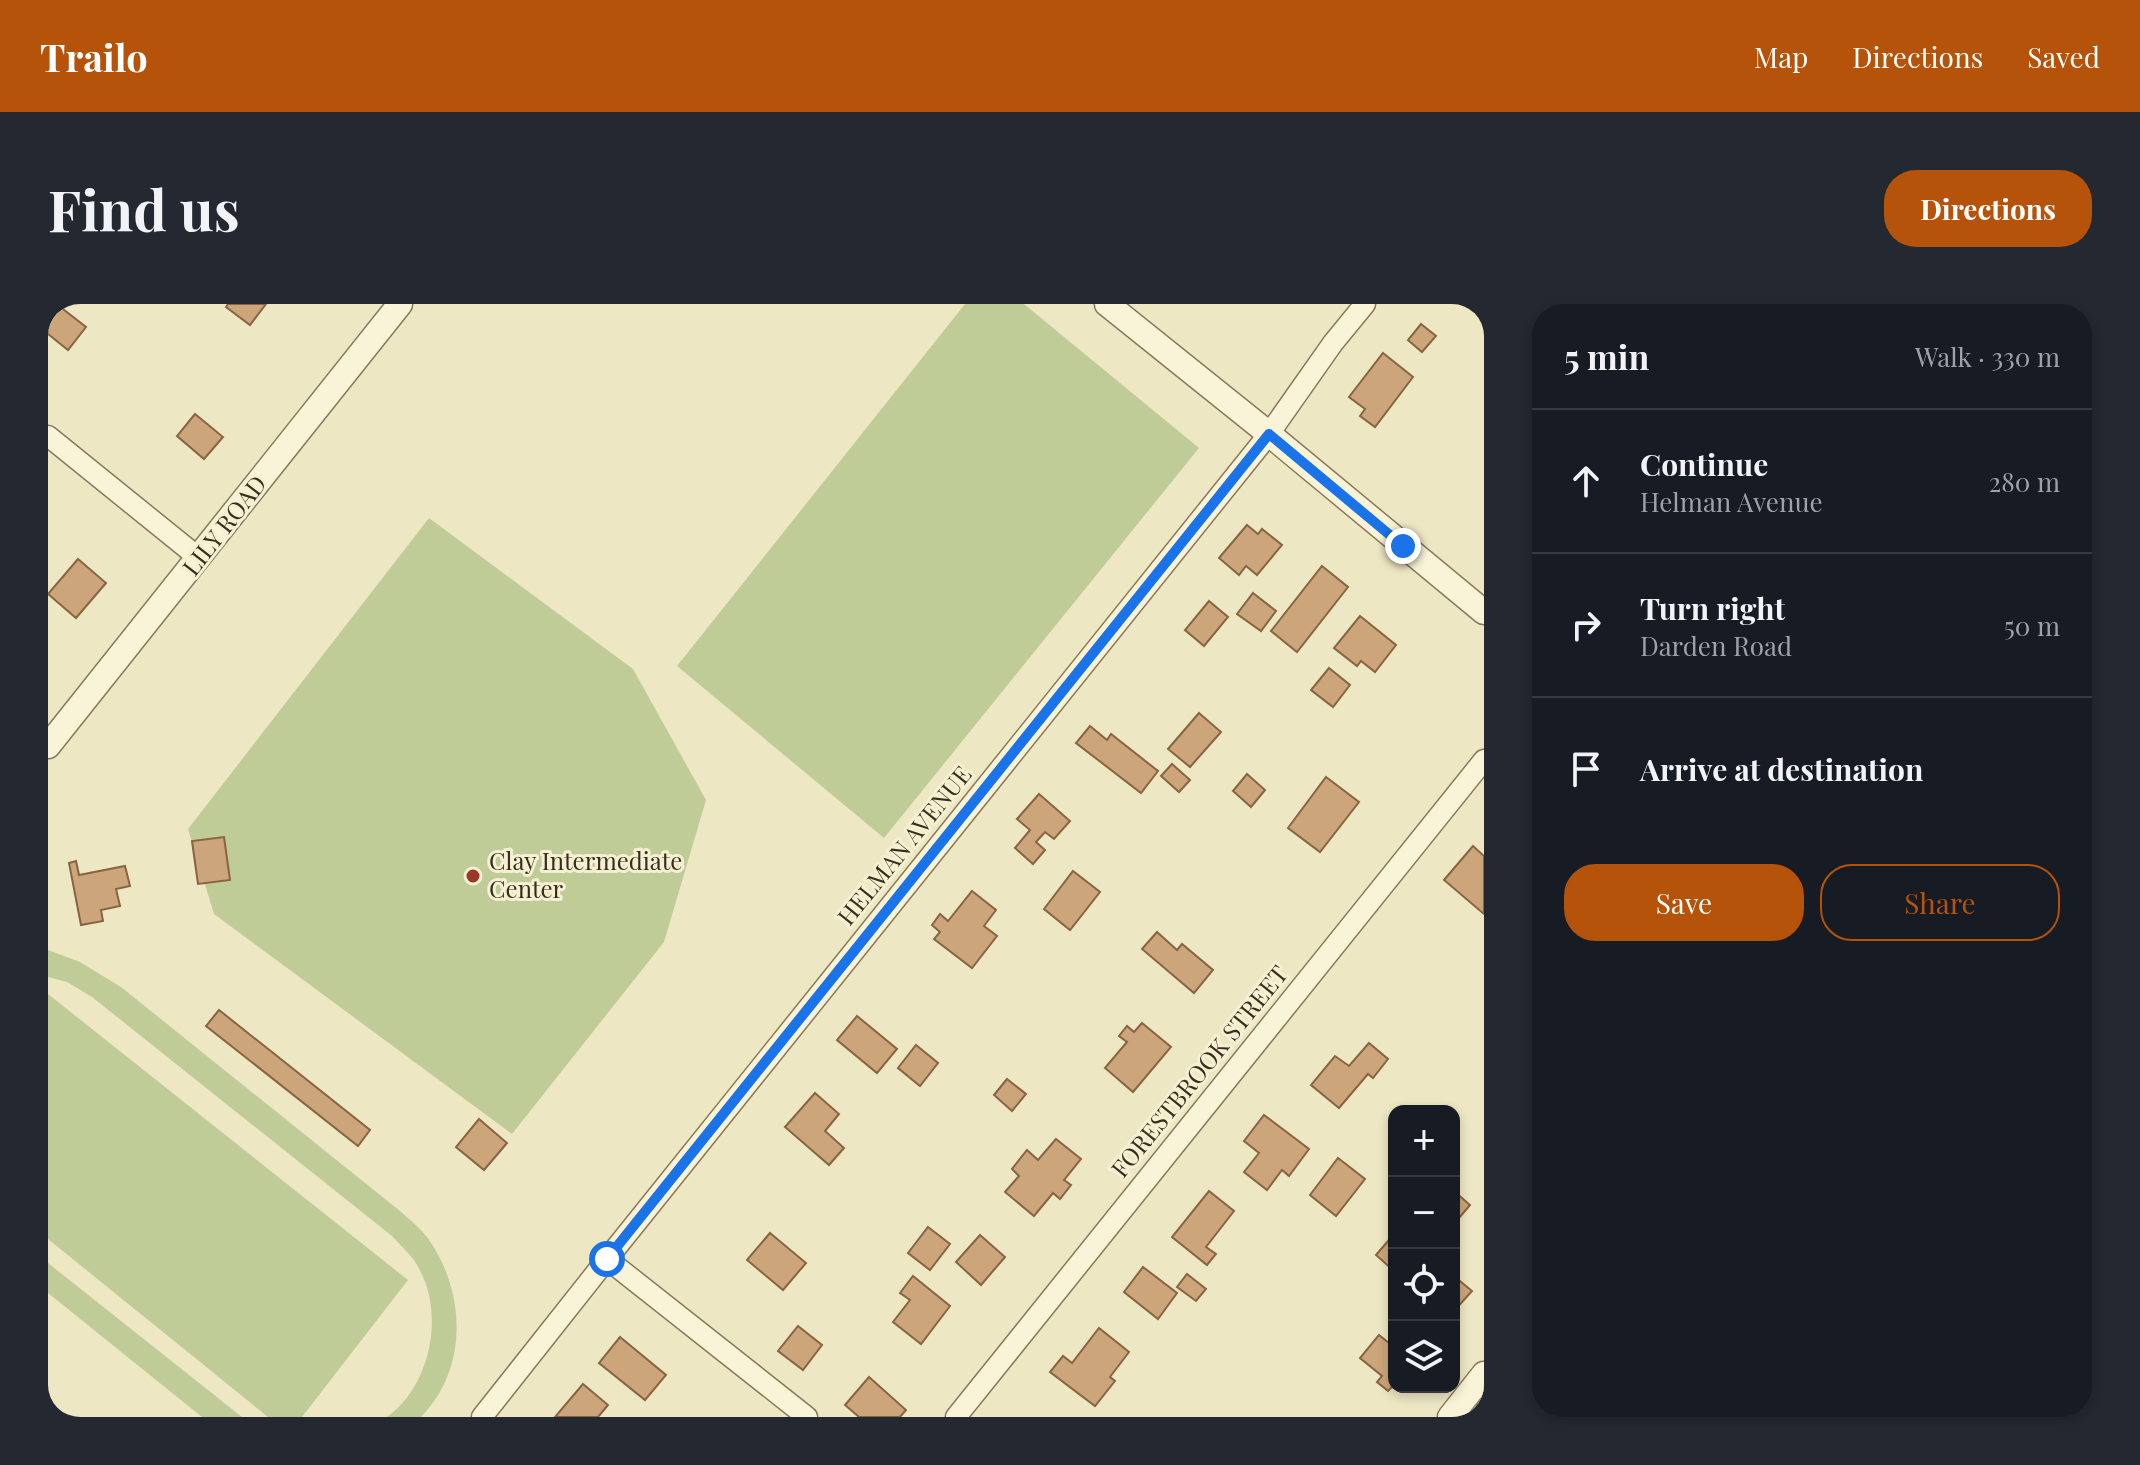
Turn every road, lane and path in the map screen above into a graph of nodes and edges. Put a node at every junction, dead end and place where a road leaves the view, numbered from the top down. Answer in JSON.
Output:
{"nodes":[{"id":1,"x":400,"y":304,"type":"edge"},
{"id":2,"x":1107,"y":304,"type":"edge"},
{"id":3,"x":1365,"y":304,"type":"edge"},
{"id":4,"x":1269,"y":434,"type":"junction"},
{"id":5,"x":48,"y":436,"type":"edge"},
{"id":6,"x":199,"y":558,"type":"junction"},
{"id":7,"x":1484,"y":612,"type":"edge"},
{"id":8,"x":48,"y":746,"type":"edge"},
{"id":9,"x":1484,"y":760,"type":"edge"},
{"id":10,"x":607,"y":1259,"type":"junction"},
{"id":11,"x":1484,"y":1374,"type":"edge"},
{"id":12,"x":482,"y":1417,"type":"edge"},
{"id":13,"x":807,"y":1417,"type":"edge"},
{"id":14,"x":956,"y":1417,"type":"edge"},
{"id":15,"x":1450,"y":1417,"type":"edge"}],
"edges":[{"from":1,"to":6,"type":"street","name":"LILY ROAD"},
{"from":2,"to":4,"type":"street"},
{"from":3,"to":4,"type":"street","name":"HELMAN AVENUE"},
{"from":4,"to":7,"type":"street"},
{"from":4,"to":10,"type":"street","name":"HELMAN AVENUE"},
{"from":5,"to":6,"type":"street"},
{"from":6,"to":8,"type":"street","name":"LILY ROAD"},
{"from":9,"to":14,"type":"street","name":"FORESTBROOK STREET"},
{"from":10,"to":12,"type":"street","name":"HELMAN AVENUE"},
{"from":10,"to":13,"type":"street"},
{"from":11,"to":15,"type":"street"}]}
